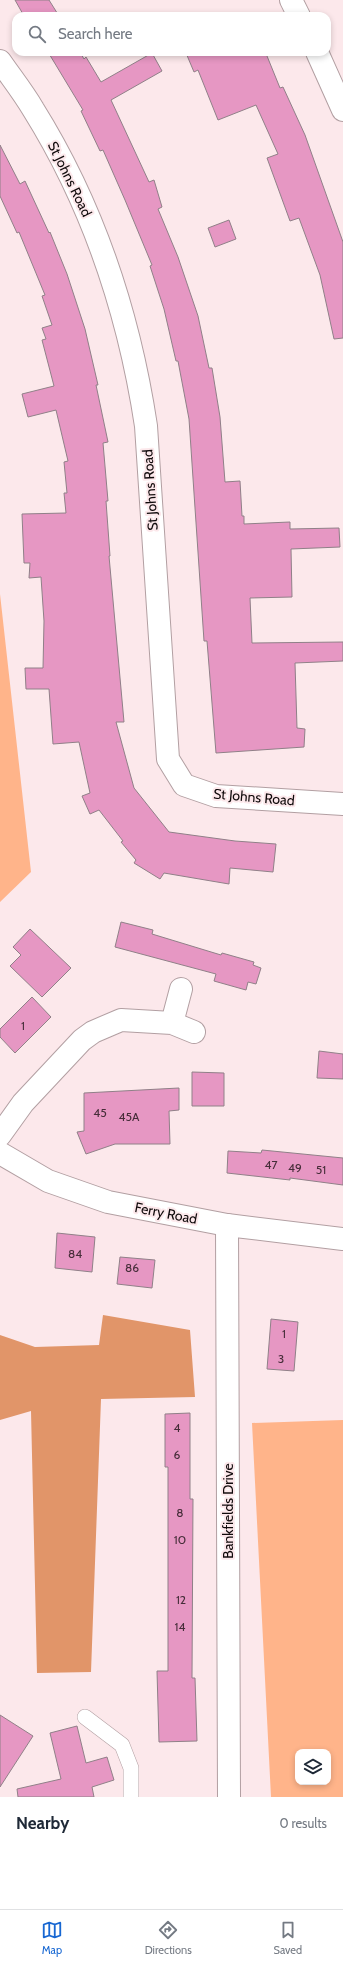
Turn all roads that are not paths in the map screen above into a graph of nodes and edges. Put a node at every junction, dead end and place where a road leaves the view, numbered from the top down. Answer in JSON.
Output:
{"nodes":[{"id":1,"x":291,"y":0,"type":"edge"},
{"id":2,"x":297,"y":12,"type":"edge"},
{"id":3,"x":319,"y":56,"type":"edge"},
{"id":4,"x":0,"y":62,"type":"edge"},
{"id":5,"x":343,"y":110,"type":"edge"},
{"id":6,"x":343,"y":804,"type":"edge"},
{"id":7,"x":182,"y":989,"type":"dead end"},
{"id":8,"x":172,"y":1023,"type":"junction"},
{"id":9,"x":194,"y":1032,"type":"dead end"},
{"id":10,"x":0,"y":1135,"type":"edge"},
{"id":11,"x":0,"y":1153,"type":"edge"},
{"id":12,"x":227,"y":1225,"type":"junction"},
{"id":13,"x":343,"y":1239,"type":"edge"},
{"id":14,"x":85,"y":1717,"type":"dead end"},
{"id":15,"x":131,"y":1797,"type":"edge"},
{"id":16,"x":229,"y":1797,"type":"edge"}],
"edges":[{"from":1,"to":2,"type":"street"},
{"from":3,"to":5,"type":"street"},
{"from":4,"to":6,"type":"street","name":"St Johns Road"},
{"from":7,"to":8,"type":"street"},
{"from":8,"to":9,"type":"street"},
{"from":8,"to":10,"type":"street"},
{"from":11,"to":12,"type":"street","name":"Ferry Road"},
{"from":12,"to":13,"type":"street","name":"Ferry Road"},
{"from":12,"to":16,"type":"street","name":"Bankfields Drive"},
{"from":14,"to":15,"type":"lane"}]}
